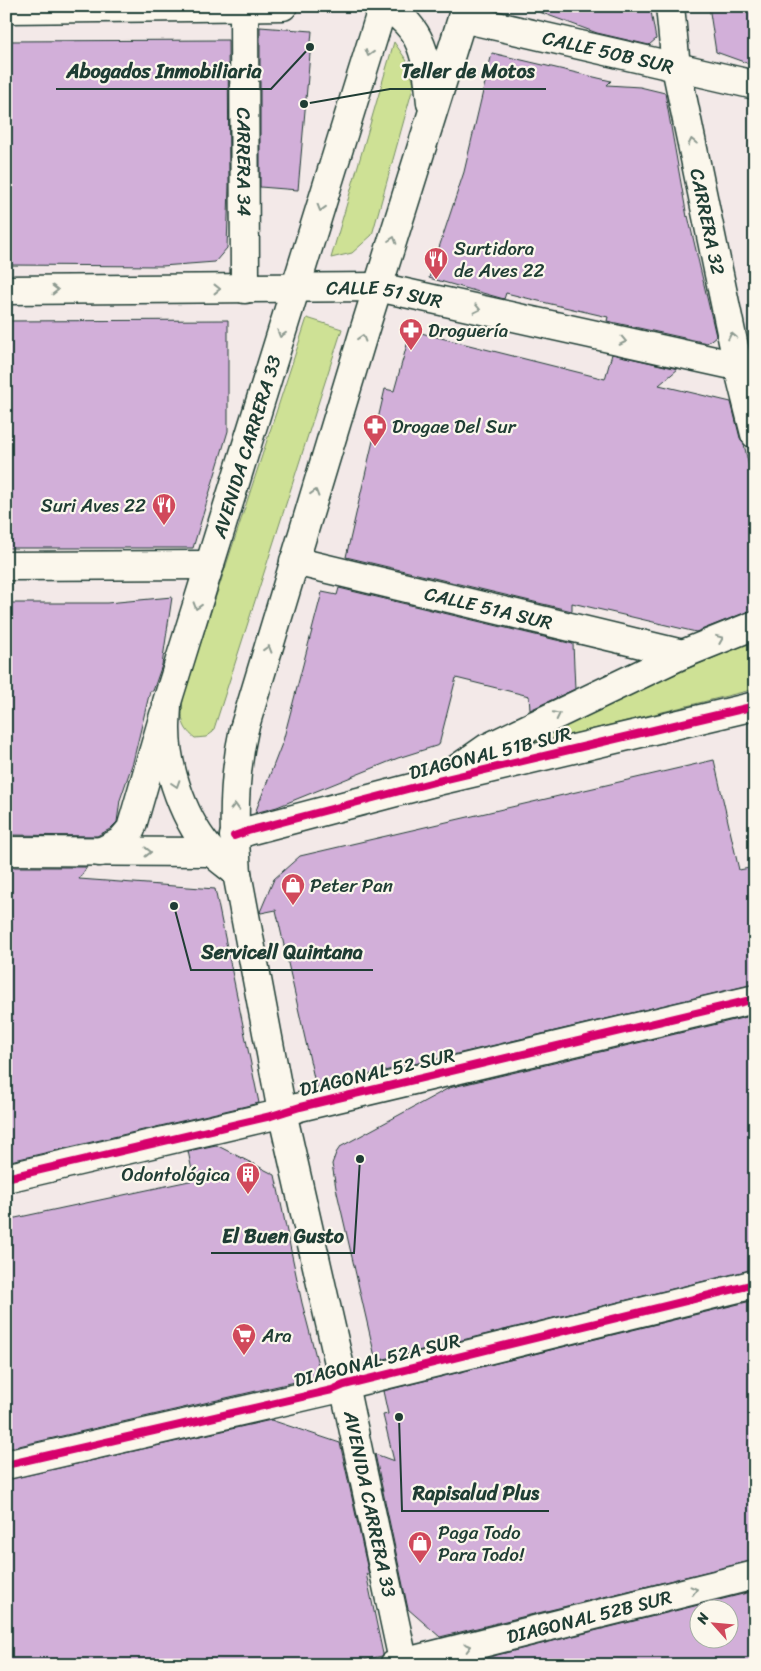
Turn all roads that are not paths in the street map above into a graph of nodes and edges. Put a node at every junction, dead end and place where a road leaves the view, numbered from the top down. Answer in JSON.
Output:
{"nodes":[{"id":1,"x":244,"y":6,"type":"edge"},
{"id":2,"x":283,"y":6,"type":"edge"},
{"id":3,"x":384,"y":6,"type":"edge"},
{"id":4,"x":670,"y":6,"type":"edge"},
{"id":5,"x":6,"y":9,"type":"edge"},
{"id":6,"x":464,"y":12,"type":"edge"},
{"id":7,"x":676,"y":67,"type":"junction"},
{"id":8,"x":755,"y":85,"type":"edge"},
{"id":9,"x":432,"y":114,"type":"junction"},
{"id":10,"x":378,"y":287,"type":"junction"},
{"id":11,"x":245,"y":288,"type":"junction"},
{"id":12,"x":296,"y":288,"type":"junction"},
{"id":13,"x":6,"y":290,"type":"edge"},
{"id":14,"x":746,"y":368,"type":"edge"},
{"id":15,"x":755,"y":434,"type":"edge"},
{"id":16,"x":294,"y":561,"type":"junction"},
{"id":17,"x":210,"y":565,"type":"junction"},
{"id":18,"x":6,"y":566,"type":"edge"},
{"id":19,"x":755,"y":625,"type":"edge"},
{"id":20,"x":683,"y":654,"type":"junction"},
{"id":21,"x":167,"y":702,"type":"junction"},
{"id":22,"x":755,"y":706,"type":"edge"},
{"id":23,"x":438,"y":781,"type":"junction"},
{"id":24,"x":223,"y":844,"type":"junction"},
{"id":25,"x":6,"y":851,"type":"edge"},
{"id":26,"x":100,"y":852,"type":"junction"},
{"id":27,"x":755,"y":999,"type":"edge"},
{"id":28,"x":282,"y":1112,"type":"junction"},
{"id":29,"x":6,"y":1178,"type":"edge"},
{"id":30,"x":755,"y":1284,"type":"edge"},
{"id":31,"x":344,"y":1385,"type":"junction"},
{"id":32,"x":6,"y":1465,"type":"edge"},
{"id":33,"x":755,"y":1575,"type":"edge"},
{"id":34,"x":401,"y":1664,"type":"edge"}],
"edges":[{"from":1,"to":2,"type":"street"},
{"from":1,"to":5,"type":"street"},
{"from":1,"to":11,"type":"street","name":"CARRERA 34"},
{"from":3,"to":9,"type":"street"},
{"from":3,"to":12,"type":"street","name":"AVENIDA CARRERA 33","one_way":true},
{"from":4,"to":7,"type":"street","name":"CARRERA 32"},
{"from":6,"to":7,"type":"street","name":"CALLE 50B SUR"},
{"from":6,"to":9,"type":"street"},
{"from":7,"to":8,"type":"street","name":"CALLE 50B SUR"},
{"from":14,"to":7,"type":"street","name":"CARRERA 32","one_way":true},
{"from":10,"to":9,"type":"street","one_way":true},
{"from":10,"to":12,"type":"street","name":"CALLE 51 SUR"},
{"from":10,"to":14,"type":"street","name":"CALLE 51 SUR","one_way":true},
{"from":16,"to":10,"type":"street","one_way":true},
{"from":11,"to":12,"type":"street","name":"CALLE 51 SUR"},
{"from":13,"to":11,"type":"street","name":"CALLE 51 SUR","one_way":true},
{"from":12,"to":17,"type":"street","name":"AVENIDA CARRERA 33","one_way":true},
{"from":14,"to":15,"type":"street","name":"CARRERA 32"},
{"from":16,"to":20,"type":"street","name":"CALLE 51A SUR"},
{"from":24,"to":16,"type":"street","one_way":true},
{"from":17,"to":18,"type":"street"},
{"from":17,"to":21,"type":"street","name":"AVENIDA CARRERA 33","one_way":true},
{"from":20,"to":19,"type":"street","one_way":true},
{"from":23,"to":20,"type":"street","one_way":true},
{"from":21,"to":24,"type":"street","name":"AVENIDA CARRERA 33","one_way":true},
{"from":21,"to":26,"type":"street"},
{"from":22,"to":23,"type":"street","name":"DIAGONAL 51B SUR"},
{"from":23,"to":24,"type":"street","name":"DIAGONAL 51B SUR"},
{"from":26,"to":24,"type":"street","name":"DIAGONAL 51B SUR","one_way":true},
{"from":24,"to":28,"type":"street","name":"AVENIDA CARRERA 33"},
{"from":25,"to":26,"type":"street","name":"DIAGONAL 51B SUR"},
{"from":27,"to":28,"type":"street","name":"DIAGONAL 52 SUR"},
{"from":28,"to":29,"type":"street","name":"DIAGONAL 52 SUR"},
{"from":28,"to":31,"type":"street","name":"AVENIDA CARRERA 33"},
{"from":30,"to":31,"type":"street","name":"DIAGONAL 52A SUR"},
{"from":31,"to":32,"type":"street","name":"DIAGONAL 52A SUR"},
{"from":31,"to":34,"type":"street","name":"AVENIDA CARRERA 33"},
{"from":34,"to":33,"type":"street","name":"DIAGONAL 52B SUR","one_way":true}]}
